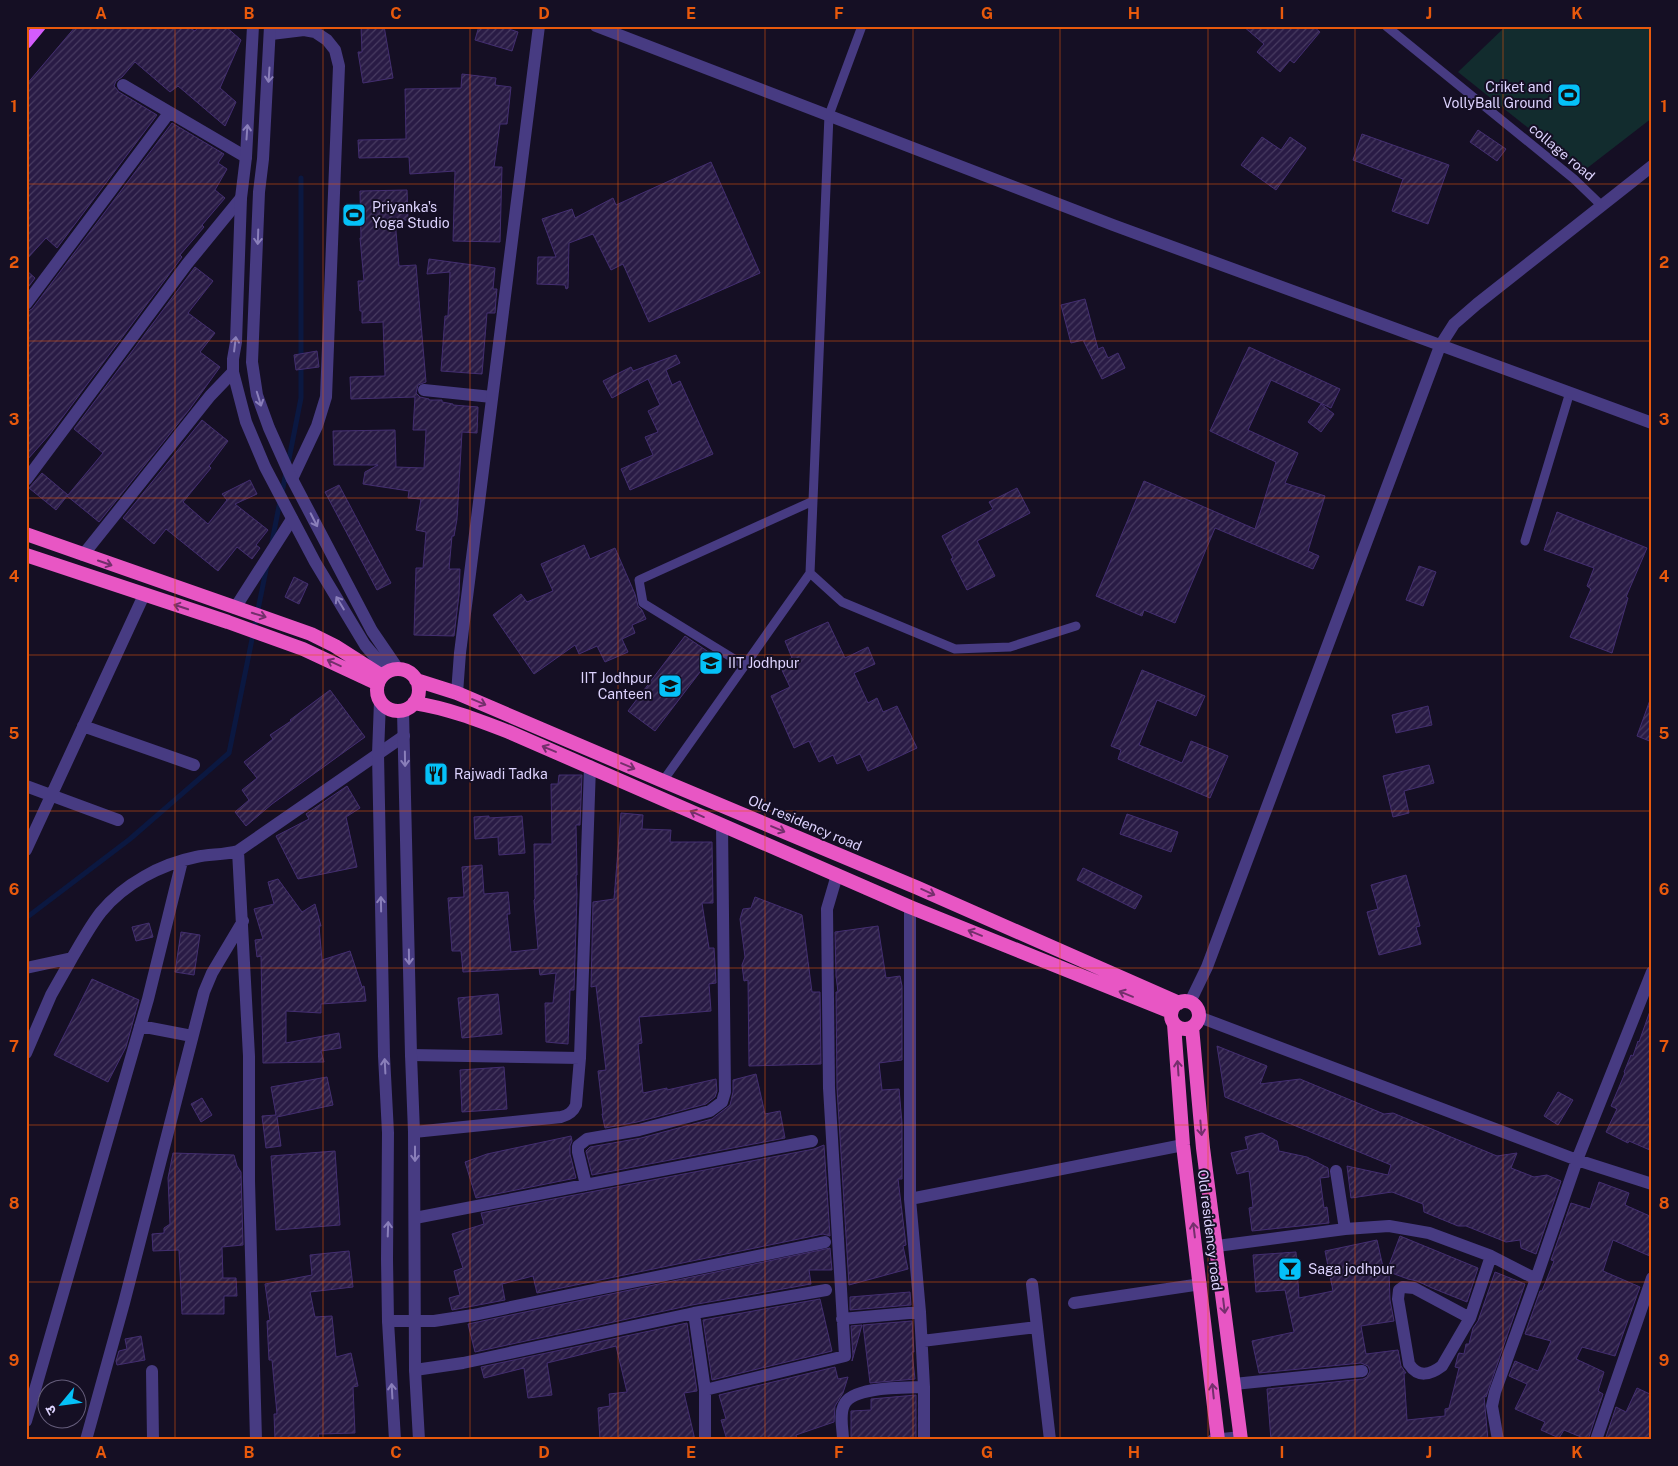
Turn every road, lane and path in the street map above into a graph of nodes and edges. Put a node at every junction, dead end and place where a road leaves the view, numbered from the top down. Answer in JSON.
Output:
{"nodes":[{"id":1,"x":40,"y":26,"type":"edge"},
{"id":2,"x":253,"y":26,"type":"edge"},
{"id":3,"x":539,"y":26,"type":"edge"},
{"id":4,"x":596,"y":26,"type":"edge"},
{"id":5,"x":862,"y":26,"type":"edge"},
{"id":6,"x":1386,"y":26,"type":"edge"},
{"id":7,"x":270,"y":30,"type":"edge"},
{"id":8,"x":26,"y":43,"type":"edge"},
{"id":9,"x":123,"y":85,"type":"dead end"},
{"id":10,"x":169,"y":113,"type":"junction"},
{"id":11,"x":829,"y":115,"type":"junction"},
{"id":12,"x":246,"y":157,"type":"junction"},
{"id":13,"x":1652,"y":166,"type":"edge"},
{"id":14,"x":241,"y":198,"type":"junction"},
{"id":15,"x":1602,"y":206,"type":"junction"},
{"id":16,"x":26,"y":304,"type":"edge"},
{"id":17,"x":1440,"y":346,"type":"junction"},
{"id":18,"x":233,"y":372,"type":"junction"},
{"id":19,"x":424,"y":390,"type":"dead end"},
{"id":20,"x":1570,"y":392,"type":"junction"},
{"id":21,"x":492,"y":397,"type":"junction"},
{"id":22,"x":1652,"y":423,"type":"edge"},
{"id":23,"x":292,"y":478,"type":"junction"},
{"id":24,"x":26,"y":480,"type":"edge"},
{"id":25,"x":813,"y":501,"type":"junction"},
{"id":26,"x":292,"y":519,"type":"junction"},
{"id":27,"x":26,"y":534,"type":"edge"},
{"id":28,"x":1526,"y":541,"type":"dead end"},
{"id":29,"x":26,"y":555,"type":"edge"},
{"id":30,"x":83,"y":555,"type":"junction"},
{"id":31,"x":810,"y":573,"type":"junction"},
{"id":32,"x":144,"y":595,"type":"junction"},
{"id":33,"x":235,"y":608,"type":"junction"},
{"id":34,"x":1076,"y":626,"type":"dead end"},
{"id":35,"x":744,"y":665,"type":"junction"},
{"id":36,"x":386,"y":675,"type":"junction"},
{"id":37,"x":416,"y":680,"type":"junction"},
{"id":38,"x":456,"y":693,"type":"junction"},
{"id":39,"x":380,"y":701,"type":"junction"},
{"id":40,"x":408,"y":707,"type":"junction"},
{"id":41,"x":83,"y":726,"type":"junction"},
{"id":42,"x":404,"y":736,"type":"junction"},
{"id":43,"x":378,"y":754,"type":"junction"},
{"id":44,"x":194,"y":765,"type":"dead end"},
{"id":45,"x":590,"y":766,"type":"junction"},
{"id":46,"x":663,"y":782,"type":"junction"},
{"id":47,"x":26,"y":786,"type":"edge"},
{"id":48,"x":52,"y":795,"type":"junction"},
{"id":49,"x":118,"y":820,"type":"dead end"},
{"id":50,"x":722,"y":824,"type":"junction"},
{"id":51,"x":26,"y":850,"type":"edge"},
{"id":52,"x":234,"y":852,"type":"junction"},
{"id":53,"x":182,"y":861,"type":"junction"},
{"id":54,"x":837,"y":875,"type":"junction"},
{"id":55,"x":910,"y":907,"type":"junction"},
{"id":56,"x":243,"y":920,"type":"junction"},
{"id":57,"x":72,"y":958,"type":"junction"},
{"id":58,"x":26,"y":968,"type":"edge"},
{"id":59,"x":1652,"y":972,"type":"edge"},
{"id":60,"x":1179,"y":1010,"type":"junction"},
{"id":61,"x":1195,"y":1022,"type":"junction"},
{"id":62,"x":144,"y":1027,"type":"junction"},
{"id":63,"x":187,"y":1036,"type":"junction"},
{"id":64,"x":26,"y":1053,"type":"edge"},
{"id":65,"x":411,"y":1055,"type":"junction"},
{"id":66,"x":580,"y":1058,"type":"junction"},
{"id":67,"x":414,"y":1132,"type":"junction"},
{"id":68,"x":812,"y":1141,"type":"dead end"},
{"id":69,"x":1183,"y":1145,"type":"junction"},
{"id":70,"x":1577,"y":1160,"type":"junction"},
{"id":71,"x":1336,"y":1171,"type":"dead end"},
{"id":72,"x":1652,"y":1184,"type":"edge"},
{"id":73,"x":586,"y":1185,"type":"junction"},
{"id":74,"x":910,"y":1199,"type":"junction"},
{"id":75,"x":415,"y":1218,"type":"junction"},
{"id":76,"x":1345,"y":1229,"type":"junction"},
{"id":77,"x":825,"y":1242,"type":"dead end"},
{"id":78,"x":1217,"y":1246,"type":"junction"},
{"id":79,"x":1491,"y":1256,"type":"junction"},
{"id":80,"x":1652,"y":1278,"type":"edge"},
{"id":81,"x":1536,"y":1279,"type":"junction"},
{"id":82,"x":1032,"y":1284,"type":"dead end"},
{"id":83,"x":1201,"y":1284,"type":"junction"},
{"id":84,"x":826,"y":1290,"type":"dead end"},
{"id":85,"x":1074,"y":1303,"type":"dead end"},
{"id":86,"x":920,"y":1312,"type":"junction"},
{"id":87,"x":694,"y":1313,"type":"junction"},
{"id":88,"x":1470,"y":1318,"type":"junction"},
{"id":89,"x":842,"y":1319,"type":"junction"},
{"id":90,"x":388,"y":1321,"type":"junction"},
{"id":91,"x":415,"y":1321,"type":"junction"},
{"id":92,"x":1036,"y":1327,"type":"junction"},
{"id":93,"x":922,"y":1341,"type":"junction"},
{"id":94,"x":415,"y":1370,"type":"junction"},
{"id":95,"x":152,"y":1371,"type":"dead end"},
{"id":96,"x":1362,"y":1371,"type":"dead end"},
{"id":97,"x":1234,"y":1384,"type":"junction"},
{"id":98,"x":924,"y":1387,"type":"junction"},
{"id":99,"x":705,"y":1390,"type":"junction"},
{"id":100,"x":26,"y":1421,"type":"edge"},
{"id":101,"x":1241,"y":1438,"type":"edge"},
{"id":102,"x":1218,"y":1439,"type":"edge"},
{"id":103,"x":86,"y":1440,"type":"edge"},
{"id":104,"x":153,"y":1440,"type":"edge"},
{"id":105,"x":256,"y":1440,"type":"edge"},
{"id":106,"x":395,"y":1440,"type":"edge"},
{"id":107,"x":418,"y":1440,"type":"edge"},
{"id":108,"x":705,"y":1440,"type":"edge"},
{"id":109,"x":843,"y":1440,"type":"edge"},
{"id":110,"x":924,"y":1440,"type":"edge"},
{"id":111,"x":1050,"y":1440,"type":"edge"},
{"id":112,"x":1213,"y":1440,"type":"edge"},
{"id":113,"x":1498,"y":1440,"type":"edge"},
{"id":114,"x":1596,"y":1440,"type":"edge"}],
"edges":[{"from":1,"to":8,"type":"main road"},
{"from":12,"to":2,"type":"street","one_way":true},
{"from":3,"to":21,"type":"street"},
{"from":4,"to":11,"type":"street"},
{"from":5,"to":11,"type":"lane"},
{"from":6,"to":15,"type":"lane","name":"collage road"},
{"from":7,"to":23,"type":"street","one_way":true},
{"from":7,"to":23,"type":"street"},
{"from":9,"to":10,"type":"street"},
{"from":10,"to":12,"type":"street"},
{"from":10,"to":16,"type":"street"},
{"from":11,"to":17,"type":"street"},
{"from":11,"to":25,"type":"lane"},
{"from":12,"to":14,"type":"street"},
{"from":13,"to":15,"type":"street"},
{"from":18,"to":14,"type":"street","one_way":true},
{"from":14,"to":24,"type":"street"},
{"from":15,"to":17,"type":"street"},
{"from":17,"to":20,"type":"street"},
{"from":17,"to":60,"type":"street"},
{"from":18,"to":26,"type":"street"},
{"from":18,"to":30,"type":"street"},
{"from":19,"to":21,"type":"street"},
{"from":20,"to":22,"type":"street"},
{"from":20,"to":28,"type":"lane"},
{"from":21,"to":38,"type":"street"},
{"from":23,"to":36,"type":"street","one_way":true},
{"from":25,"to":31,"type":"lane"},
{"from":25,"to":35,"type":"lane"},
{"from":26,"to":33,"type":"street"},
{"from":36,"to":26,"type":"street","one_way":true},
{"from":27,"to":30,"type":"highway"},
{"from":29,"to":32,"type":"highway"},
{"from":30,"to":33,"type":"highway","one_way":true},
{"from":31,"to":34,"type":"lane"},
{"from":31,"to":35,"type":"lane"},
{"from":36,"to":32,"type":"highway","one_way":true},
{"from":32,"to":41,"type":"street"},
{"from":33,"to":36,"type":"highway","one_way":true},
{"from":35,"to":46,"type":"lane"},
{"from":36,"to":37,"type":"highway"},
{"from":36,"to":39,"type":"highway"},
{"from":37,"to":38,"type":"highway","name":"Old residency road"},
{"from":37,"to":40,"type":"highway"},
{"from":38,"to":46,"type":"highway","name":"Old residency road","one_way":true},
{"from":39,"to":40,"type":"highway"},
{"from":39,"to":43,"type":"street"},
{"from":40,"to":42,"type":"street"},
{"from":45,"to":40,"type":"highway","one_way":true},
{"from":41,"to":44,"type":"street"},
{"from":41,"to":48,"type":"street"},
{"from":42,"to":43,"type":"street"},
{"from":42,"to":65,"type":"street","one_way":true},
{"from":43,"to":52,"type":"street"},
{"from":90,"to":43,"type":"street","one_way":true},
{"from":50,"to":45,"type":"highway","one_way":true},
{"from":45,"to":66,"type":"street"},
{"from":46,"to":60,"type":"highway","name":"Old residency road","one_way":true},
{"from":47,"to":48,"type":"street"},
{"from":48,"to":49,"type":"street"},
{"from":48,"to":51,"type":"street"},
{"from":50,"to":54,"type":"highway"},
{"from":50,"to":73,"type":"street"},
{"from":52,"to":53,"type":"street"},
{"from":52,"to":56,"type":"street"},
{"from":53,"to":57,"type":"street"},
{"from":53,"to":62,"type":"street"},
{"from":54,"to":55,"type":"highway"},
{"from":54,"to":89,"type":"street"},
{"from":60,"to":55,"type":"highway","one_way":true},
{"from":55,"to":74,"type":"street"},
{"from":56,"to":63,"type":"street"},
{"from":56,"to":105,"type":"street"},
{"from":57,"to":58,"type":"street"},
{"from":57,"to":64,"type":"street"},
{"from":59,"to":70,"type":"street"},
{"from":60,"to":61,"type":"highway"},
{"from":60,"to":61,"type":"highway"},
{"from":69,"to":60,"type":"highway","name":"Old residency road","one_way":true},
{"from":61,"to":70,"type":"street"},
{"from":61,"to":78,"type":"highway","name":"Old residency road","one_way":true},
{"from":62,"to":63,"type":"street"},
{"from":62,"to":100,"type":"street"},
{"from":63,"to":103,"type":"street"},
{"from":65,"to":66,"type":"street"},
{"from":65,"to":67,"type":"street"},
{"from":66,"to":67,"type":"street"},
{"from":67,"to":75,"type":"street","one_way":true},
{"from":68,"to":73,"type":"street"},
{"from":69,"to":74,"type":"street"},
{"from":83,"to":69,"type":"highway","name":"Old residency road","one_way":true},
{"from":70,"to":72,"type":"street"},
{"from":70,"to":81,"type":"street"},
{"from":71,"to":76,"type":"street"},
{"from":73,"to":75,"type":"street"},
{"from":74,"to":86,"type":"street"},
{"from":75,"to":91,"type":"street"},
{"from":76,"to":78,"type":"street"},
{"from":76,"to":79,"type":"street"},
{"from":77,"to":91,"type":"street"},
{"from":78,"to":97,"type":"highway","name":"Old residency road","one_way":true},
{"from":79,"to":81,"type":"street"},
{"from":79,"to":88,"type":"street"},
{"from":80,"to":114,"type":"street"},
{"from":81,"to":113,"type":"street"},
{"from":82,"to":92,"type":"street"},
{"from":83,"to":85,"type":"street"},
{"from":102,"to":83,"type":"highway","name":"Old residency road","one_way":true},
{"from":84,"to":87,"type":"street"},
{"from":86,"to":89,"type":"street"},
{"from":86,"to":93,"type":"street"},
{"from":87,"to":94,"type":"street"},
{"from":87,"to":99,"type":"street"},
{"from":88,"to":88,"type":"street"},
{"from":89,"to":99,"type":"street"},
{"from":90,"to":91,"type":"street"},
{"from":106,"to":90,"type":"street","one_way":true},
{"from":91,"to":94,"type":"street"},
{"from":92,"to":93,"type":"street"},
{"from":92,"to":111,"type":"street"},
{"from":93,"to":98,"type":"street"},
{"from":94,"to":107,"type":"street"},
{"from":95,"to":104,"type":"street"},
{"from":96,"to":97,"type":"street"},
{"from":97,"to":101,"type":"highway","name":"Old residency road"},
{"from":98,"to":109,"type":"street"},
{"from":98,"to":110,"type":"street"},
{"from":99,"to":108,"type":"street"},
{"from":101,"to":102,"type":"street"},
{"from":102,"to":112,"type":"street"}]}
